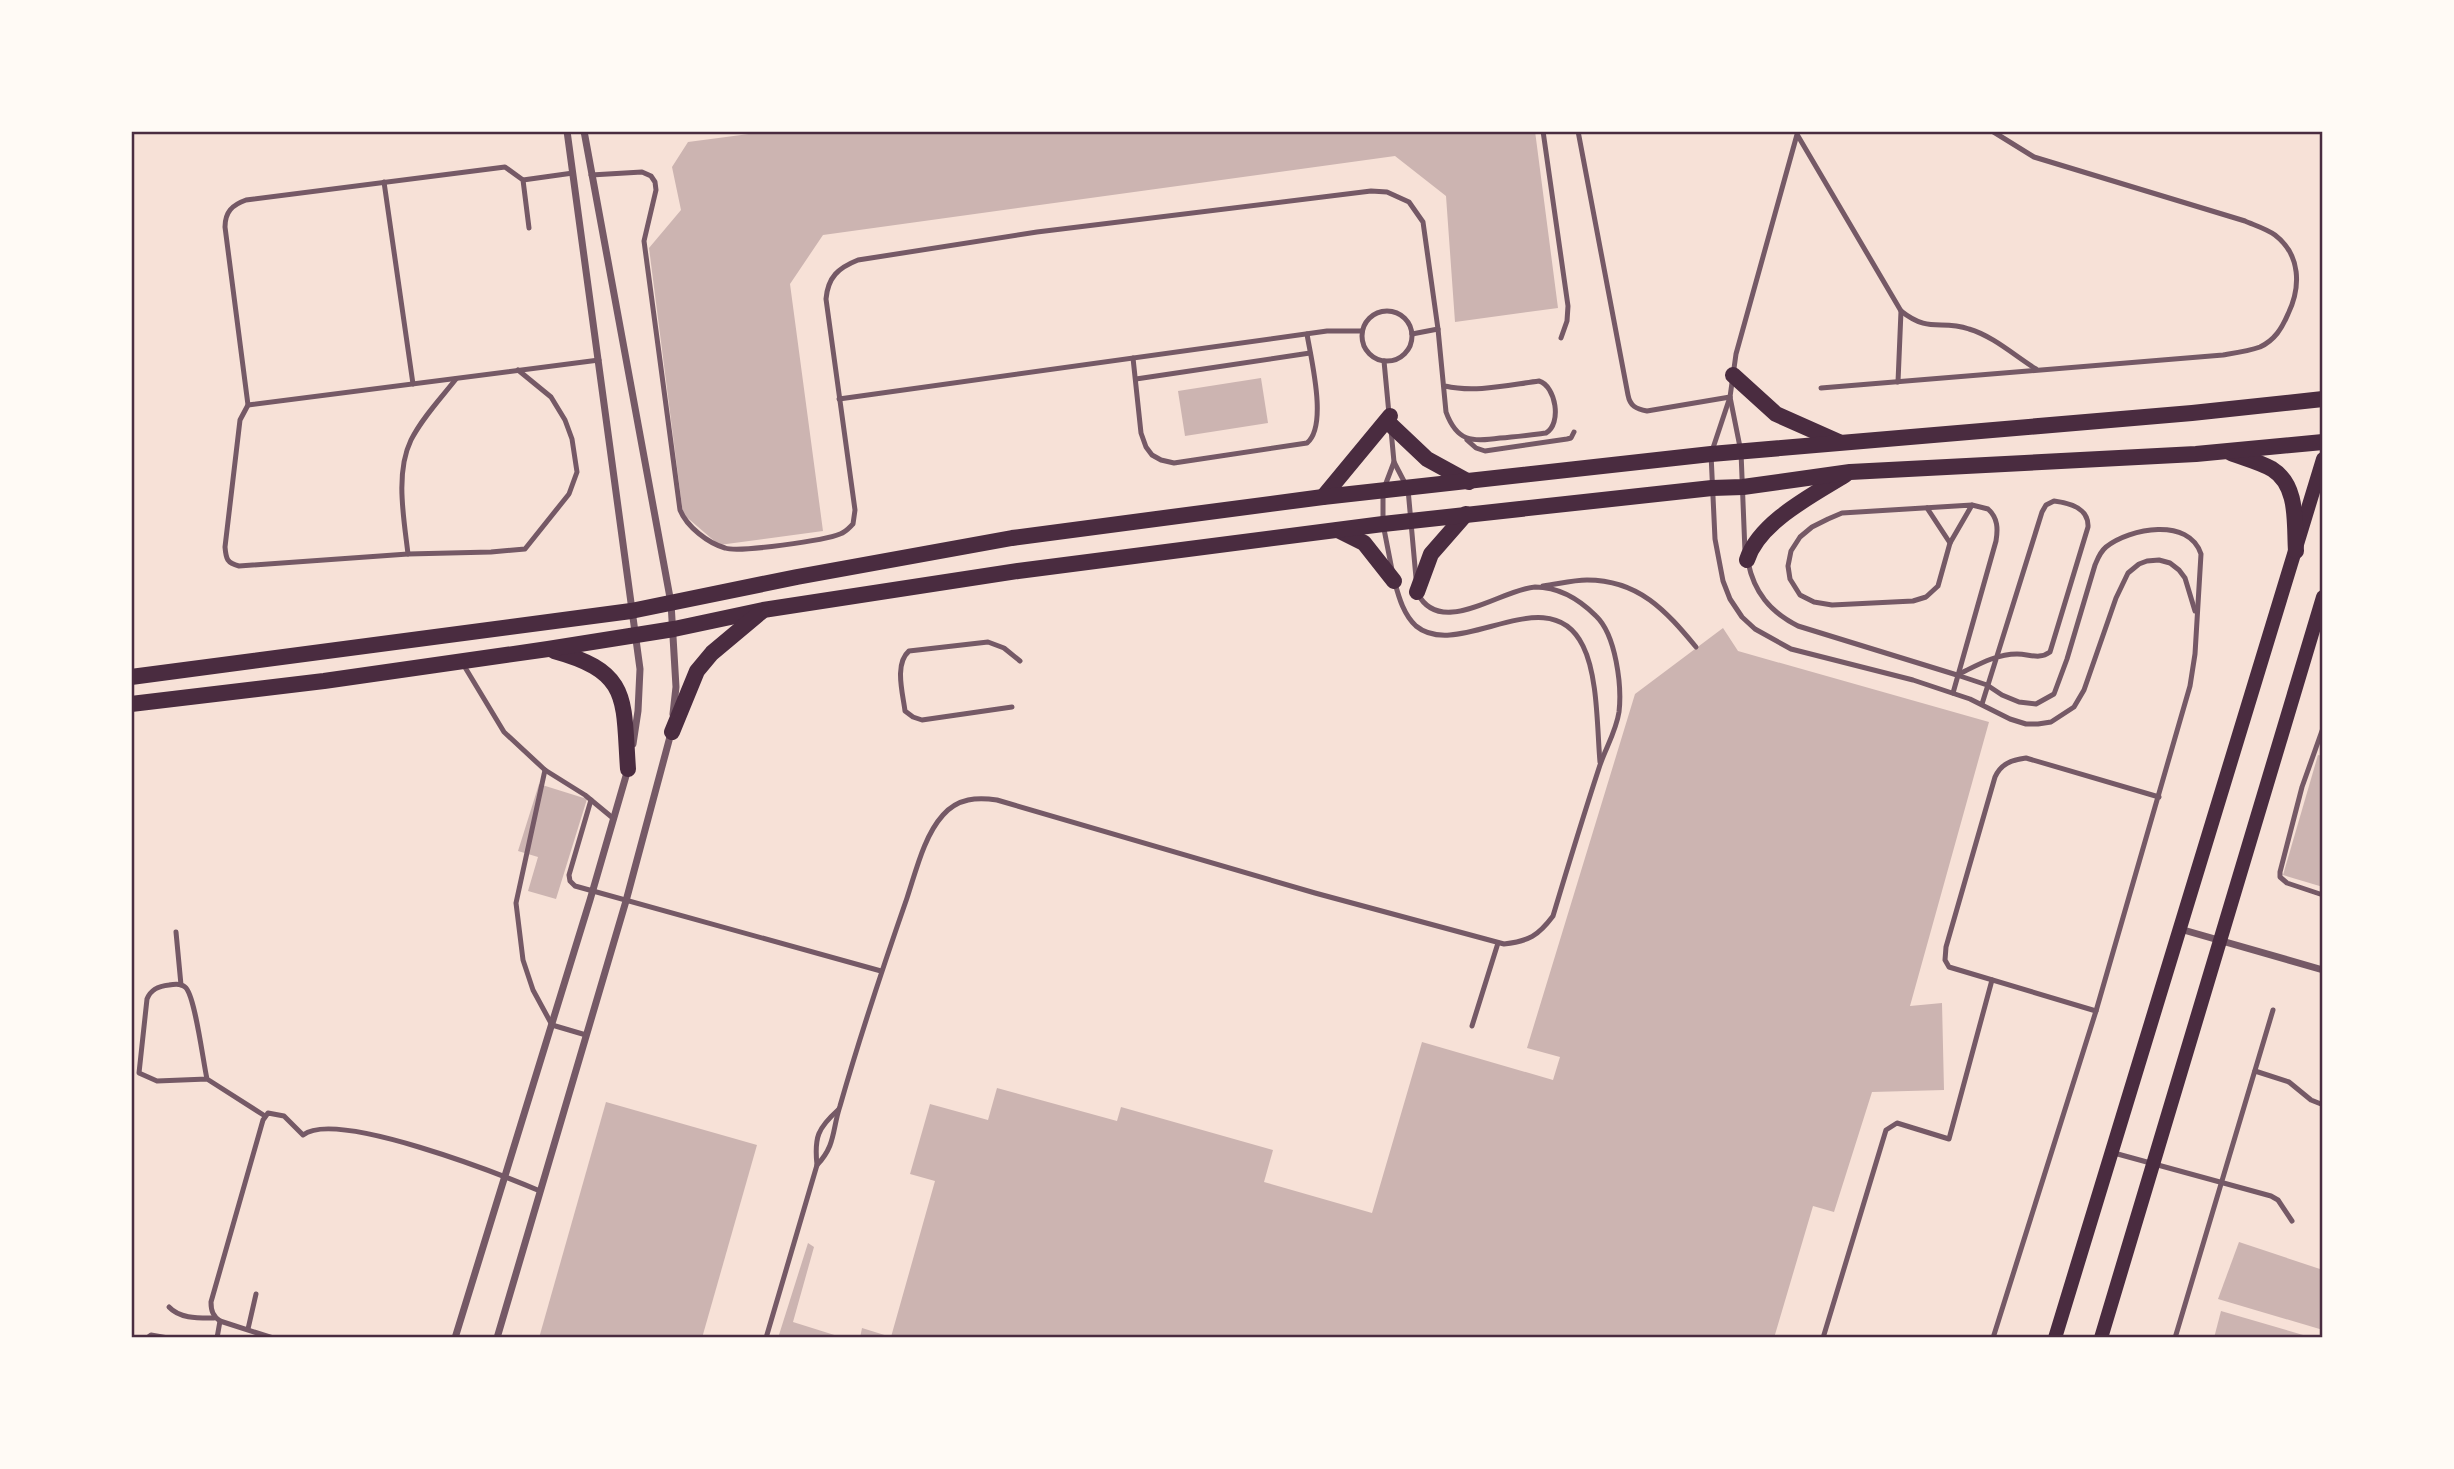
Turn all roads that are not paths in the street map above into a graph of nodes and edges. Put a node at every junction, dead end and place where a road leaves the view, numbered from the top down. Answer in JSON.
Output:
{"nodes":[{"id":1,"x":567,"y":131,"type":"edge"},
{"id":2,"x":584,"y":131,"type":"edge"},
{"id":3,"x":1543,"y":131,"type":"edge"},
{"id":4,"x":1578,"y":131,"type":"edge"},
{"id":5,"x":1992,"y":131,"type":"edge"},
{"id":6,"x":1798,"y":133,"type":"edge"},
{"id":7,"x":573,"y":173,"type":"junction"},
{"id":8,"x":591,"y":175,"type":"junction"},
{"id":9,"x":523,"y":180,"type":"junction"},
{"id":10,"x":384,"y":182,"type":"junction"},
{"id":11,"x":529,"y":228,"type":"dead end"},
{"id":12,"x":1901,"y":311,"type":"junction"},
{"id":13,"x":1438,"y":330,"type":"junction"},
{"id":14,"x":1362,"y":331,"type":"junction"},
{"id":15,"x":1307,"y":334,"type":"junction"},
{"id":16,"x":1412,"y":334,"type":"junction"},
{"id":17,"x":1561,"y":338,"type":"dead end"},
{"id":18,"x":1310,"y":353,"type":"junction"},
{"id":19,"x":1133,"y":358,"type":"junction"},
{"id":20,"x":599,"y":360,"type":"junction"},
{"id":21,"x":1384,"y":361,"type":"junction"},
{"id":22,"x":518,"y":370,"type":"junction"},
{"id":23,"x":2038,"y":370,"type":"junction"},
{"id":24,"x":1733,"y":375,"type":"junction"},
{"id":25,"x":456,"y":379,"type":"junction"},
{"id":26,"x":1136,"y":379,"type":"junction"},
{"id":27,"x":1898,"y":382,"type":"junction"},
{"id":28,"x":414,"y":384,"type":"junction"},
{"id":29,"x":1445,"y":386,"type":"junction"},
{"id":30,"x":1821,"y":388,"type":"dead end"},
{"id":31,"x":1730,"y":397,"type":"junction"},
{"id":32,"x":838,"y":399,"type":"junction"},
{"id":33,"x":2323,"y":399,"type":"edge"},
{"id":34,"x":248,"y":405,"type":"junction"},
{"id":35,"x":1390,"y":420,"type":"junction"},
{"id":36,"x":1574,"y":432,"type":"dead end"},
{"id":37,"x":1465,"y":438,"type":"junction"},
{"id":38,"x":2323,"y":442,"type":"edge"},
{"id":39,"x":1840,"y":443,"type":"junction"},
{"id":40,"x":2225,"y":450,"type":"junction"},
{"id":41,"x":1741,"y":452,"type":"junction"},
{"id":42,"x":1711,"y":454,"type":"junction"},
{"id":43,"x":2323,"y":460,"type":"edge"},
{"id":44,"x":1394,"y":462,"type":"junction"},
{"id":45,"x":1850,"y":472,"type":"junction"},
{"id":46,"x":1469,"y":482,"type":"junction"},
{"id":47,"x":1743,"y":487,"type":"junction"},
{"id":48,"x":1712,"y":488,"type":"junction"},
{"id":49,"x":1408,"y":489,"type":"junction"},
{"id":50,"x":1383,"y":491,"type":"junction"},
{"id":51,"x":1323,"y":497,"type":"junction"},
{"id":52,"x":1972,"y":505,"type":"junction"},
{"id":53,"x":1927,"y":508,"type":"junction"},
{"id":54,"x":1466,"y":514,"type":"junction"},
{"id":55,"x":1411,"y":521,"type":"junction"},
{"id":56,"x":1383,"y":524,"type":"junction"},
{"id":57,"x":1338,"y":530,"type":"junction"},
{"id":58,"x":1950,"y":543,"type":"junction"},
{"id":59,"x":2296,"y":551,"type":"junction"},
{"id":60,"x":408,"y":554,"type":"junction"},
{"id":61,"x":1747,"y":560,"type":"junction"},
{"id":62,"x":1394,"y":581,"type":"junction"},
{"id":63,"x":1533,"y":587,"type":"junction"},
{"id":64,"x":1417,"y":592,"type":"junction"},
{"id":65,"x":2323,"y":597,"type":"edge"},
{"id":66,"x":671,"y":603,"type":"junction"},
{"id":67,"x":763,"y":610,"type":"junction"},
{"id":68,"x":631,"y":611,"type":"junction"},
{"id":69,"x":2196,"y":614,"type":"junction"},
{"id":70,"x":674,"y":629,"type":"junction"},
{"id":71,"x":635,"y":635,"type":"junction"},
{"id":72,"x":1696,"y":647,"type":"dead end"},
{"id":73,"x":548,"y":649,"type":"junction"},
{"id":74,"x":1997,"y":656,"type":"junction"},
{"id":75,"x":462,"y":661,"type":"junction"},
{"id":76,"x":1020,"y":661,"type":"dead end"},
{"id":77,"x":1957,"y":675,"type":"junction"},
{"id":78,"x":131,"y":677,"type":"edge"},
{"id":79,"x":1987,"y":685,"type":"junction"},
{"id":80,"x":1952,"y":693,"type":"junction"},
{"id":81,"x":131,"y":704,"type":"edge"},
{"id":82,"x":1982,"y":704,"type":"junction"},
{"id":83,"x":1012,"y":706,"type":"dead end"},
{"id":84,"x":2323,"y":728,"type":"edge"},
{"id":85,"x":672,"y":732,"type":"junction"},
{"id":86,"x":1600,"y":765,"type":"junction"},
{"id":87,"x":628,"y":769,"type":"junction"},
{"id":88,"x":545,"y":771,"type":"junction"},
{"id":89,"x":2159,"y":797,"type":"junction"},
{"id":90,"x":592,"y":800,"type":"junction"},
{"id":91,"x":614,"y":819,"type":"junction"},
{"id":92,"x":593,"y":891,"type":"junction"},
{"id":93,"x":2323,"y":895,"type":"edge"},
{"id":94,"x":626,"y":901,"type":"junction"},
{"id":95,"x":2180,"y":929,"type":"junction"},
{"id":96,"x":176,"y":932,"type":"dead end"},
{"id":97,"x":2220,"y":940,"type":"junction"},
{"id":98,"x":1498,"y":943,"type":"junction"},
{"id":99,"x":2323,"y":970,"type":"edge"},
{"id":100,"x":881,"y":971,"type":"junction"},
{"id":101,"x":1992,"y":981,"type":"junction"},
{"id":102,"x":181,"y":985,"type":"junction"},
{"id":103,"x":2273,"y":1010,"type":"dead end"},
{"id":104,"x":2096,"y":1011,"type":"junction"},
{"id":105,"x":552,"y":1025,"type":"junction"},
{"id":106,"x":1472,"y":1026,"type":"dead end"},
{"id":107,"x":586,"y":1035,"type":"junction"},
{"id":108,"x":2255,"y":1071,"type":"junction"},
{"id":109,"x":207,"y":1079,"type":"junction"},
{"id":110,"x":2320,"y":1104,"type":"dead end"},
{"id":111,"x":838,"y":1110,"type":"junction"},
{"id":112,"x":265,"y":1116,"type":"junction"},
{"id":113,"x":2111,"y":1152,"type":"junction"},
{"id":114,"x":2152,"y":1164,"type":"junction"},
{"id":115,"x":817,"y":1165,"type":"junction"},
{"id":116,"x":505,"y":1176,"type":"junction"},
{"id":117,"x":2221,"y":1183,"type":"junction"},
{"id":118,"x":540,"y":1191,"type":"junction"},
{"id":119,"x":2292,"y":1221,"type":"dead end"},
{"id":120,"x":256,"y":1294,"type":"dead end"},
{"id":121,"x":169,"y":1307,"type":"dead end"},
{"id":122,"x":217,"y":1319,"type":"junction"},
{"id":123,"x":248,"y":1329,"type":"junction"},
{"id":124,"x":147,"y":1338,"type":"edge"},
{"id":125,"x":168,"y":1338,"type":"edge"},
{"id":126,"x":217,"y":1338,"type":"edge"},
{"id":127,"x":273,"y":1338,"type":"edge"},
{"id":128,"x":455,"y":1338,"type":"edge"},
{"id":129,"x":497,"y":1338,"type":"edge"},
{"id":130,"x":766,"y":1338,"type":"edge"},
{"id":131,"x":1823,"y":1338,"type":"edge"},
{"id":132,"x":1993,"y":1338,"type":"edge"},
{"id":133,"x":2055,"y":1338,"type":"edge"},
{"id":134,"x":2101,"y":1338,"type":"edge"},
{"id":135,"x":2175,"y":1338,"type":"edge"}],
"edges":[{"from":1,"to":7,"type":"street"},
{"from":2,"to":8,"type":"street"},
{"from":3,"to":17,"type":"lane"},
{"from":4,"to":31,"type":"lane"},
{"from":5,"to":23,"type":"lane"},
{"from":6,"to":12,"type":"lane"},
{"from":6,"to":24,"type":"lane"},
{"from":7,"to":9,"type":"lane"},
{"from":7,"to":20,"type":"street"},
{"from":8,"to":32,"type":"lane"},
{"from":8,"to":66,"type":"street"},
{"from":9,"to":10,"type":"lane"},
{"from":9,"to":11,"type":"lane"},
{"from":10,"to":28,"type":"lane"},
{"from":10,"to":34,"type":"lane"},
{"from":12,"to":23,"type":"lane"},
{"from":12,"to":27,"type":"lane"},
{"from":13,"to":16,"type":"lane"},
{"from":13,"to":29,"type":"lane"},
{"from":13,"to":32,"type":"lane"},
{"from":14,"to":15,"type":"lane"},
{"from":14,"to":16,"type":"lane"},
{"from":14,"to":21,"type":"lane"},
{"from":15,"to":18,"type":"lane"},
{"from":15,"to":19,"type":"lane"},
{"from":16,"to":21,"type":"lane"},
{"from":18,"to":26,"type":"lane"},
{"from":18,"to":26,"type":"lane"},
{"from":19,"to":26,"type":"lane"},
{"from":19,"to":32,"type":"lane"},
{"from":20,"to":22,"type":"lane"},
{"from":20,"to":68,"type":"street"},
{"from":21,"to":35,"type":"lane"},
{"from":22,"to":25,"type":"lane"},
{"from":22,"to":60,"type":"lane"},
{"from":23,"to":27,"type":"lane"},
{"from":24,"to":31,"type":"lane"},
{"from":24,"to":39,"type":"main road"},
{"from":25,"to":28,"type":"lane"},
{"from":25,"to":60,"type":"lane"},
{"from":27,"to":30,"type":"lane"},
{"from":28,"to":34,"type":"lane"},
{"from":29,"to":37,"type":"lane"},
{"from":29,"to":37,"type":"lane"},
{"from":31,"to":41,"type":"lane"},
{"from":31,"to":42,"type":"lane"},
{"from":33,"to":39,"type":"main road"},
{"from":34,"to":60,"type":"lane"},
{"from":35,"to":44,"type":"lane"},
{"from":35,"to":46,"type":"main road"},
{"from":35,"to":51,"type":"main road"},
{"from":36,"to":37,"type":"lane"},
{"from":38,"to":40,"type":"main road"},
{"from":39,"to":41,"type":"main road"},
{"from":40,"to":45,"type":"main road"},
{"from":40,"to":59,"type":"main road"},
{"from":41,"to":42,"type":"main road"},
{"from":41,"to":47,"type":"lane"},
{"from":42,"to":46,"type":"main road"},
{"from":42,"to":48,"type":"lane"},
{"from":43,"to":59,"type":"main road"},
{"from":44,"to":49,"type":"lane"},
{"from":44,"to":50,"type":"lane"},
{"from":45,"to":47,"type":"main road"},
{"from":45,"to":61,"type":"main road"},
{"from":46,"to":49,"type":"main road"},
{"from":47,"to":48,"type":"main road"},
{"from":47,"to":61,"type":"lane"},
{"from":48,"to":54,"type":"main road"},
{"from":48,"to":80,"type":"lane"},
{"from":49,"to":50,"type":"main road"},
{"from":49,"to":55,"type":"lane"},
{"from":50,"to":51,"type":"main road"},
{"from":50,"to":56,"type":"lane"},
{"from":51,"to":66,"type":"main road"},
{"from":52,"to":53,"type":"lane"},
{"from":52,"to":58,"type":"lane"},
{"from":52,"to":77,"type":"lane"},
{"from":53,"to":58,"type":"lane"},
{"from":53,"to":58,"type":"lane"},
{"from":54,"to":55,"type":"main road"},
{"from":54,"to":64,"type":"main road"},
{"from":55,"to":56,"type":"main road"},
{"from":55,"to":64,"type":"lane"},
{"from":56,"to":57,"type":"main road"},
{"from":56,"to":62,"type":"lane"},
{"from":57,"to":62,"type":"main road"},
{"from":57,"to":67,"type":"main road"},
{"from":59,"to":95,"type":"main road"},
{"from":61,"to":77,"type":"lane"},
{"from":62,"to":86,"type":"lane"},
{"from":63,"to":64,"type":"lane"},
{"from":63,"to":72,"type":"lane"},
{"from":63,"to":86,"type":"lane"},
{"from":65,"to":97,"type":"main road"},
{"from":66,"to":68,"type":"main road"},
{"from":66,"to":70,"type":"street"},
{"from":67,"to":70,"type":"main road"},
{"from":67,"to":85,"type":"main road"},
{"from":68,"to":71,"type":"street"},
{"from":68,"to":78,"type":"main road"},
{"from":69,"to":79,"type":"lane"},
{"from":69,"to":82,"type":"lane"},
{"from":69,"to":89,"type":"lane"},
{"from":70,"to":71,"type":"main road"},
{"from":70,"to":85,"type":"street"},
{"from":71,"to":73,"type":"main road"},
{"from":71,"to":87,"type":"street"},
{"from":73,"to":75,"type":"main road"},
{"from":73,"to":87,"type":"main road"},
{"from":74,"to":74,"type":"lane"},
{"from":74,"to":77,"type":"lane"},
{"from":74,"to":79,"type":"lane"},
{"from":75,"to":81,"type":"main road"},
{"from":75,"to":88,"type":"lane"},
{"from":76,"to":83,"type":"lane"},
{"from":77,"to":79,"type":"lane"},
{"from":77,"to":80,"type":"lane"},
{"from":79,"to":82,"type":"lane"},
{"from":80,"to":82,"type":"lane"},
{"from":84,"to":93,"type":"lane"},
{"from":85,"to":94,"type":"street"},
{"from":86,"to":98,"type":"lane"},
{"from":87,"to":91,"type":"street"},
{"from":88,"to":90,"type":"lane"},
{"from":88,"to":105,"type":"lane"},
{"from":89,"to":101,"type":"lane"},
{"from":89,"to":104,"type":"lane"},
{"from":90,"to":91,"type":"lane"},
{"from":90,"to":92,"type":"lane"},
{"from":91,"to":92,"type":"street"},
{"from":92,"to":94,"type":"lane"},
{"from":92,"to":105,"type":"street"},
{"from":94,"to":100,"type":"lane"},
{"from":94,"to":107,"type":"street"},
{"from":95,"to":97,"type":"street"},
{"from":95,"to":113,"type":"main road"},
{"from":96,"to":102,"type":"lane"},
{"from":97,"to":99,"type":"street"},
{"from":97,"to":114,"type":"main road"},
{"from":98,"to":100,"type":"lane"},
{"from":98,"to":106,"type":"lane"},
{"from":100,"to":111,"type":"lane"},
{"from":101,"to":104,"type":"lane"},
{"from":101,"to":131,"type":"lane"},
{"from":102,"to":109,"type":"lane"},
{"from":102,"to":109,"type":"lane"},
{"from":103,"to":108,"type":"lane"},
{"from":104,"to":132,"type":"lane"},
{"from":105,"to":107,"type":"lane"},
{"from":105,"to":116,"type":"street"},
{"from":107,"to":118,"type":"street"},
{"from":108,"to":110,"type":"lane"},
{"from":108,"to":117,"type":"lane"},
{"from":109,"to":112,"type":"lane"},
{"from":111,"to":115,"type":"lane"},
{"from":111,"to":115,"type":"lane"},
{"from":112,"to":116,"type":"lane"},
{"from":112,"to":122,"type":"lane"},
{"from":113,"to":114,"type":"lane"},
{"from":113,"to":133,"type":"main road"},
{"from":114,"to":117,"type":"lane"},
{"from":114,"to":134,"type":"main road"},
{"from":115,"to":130,"type":"lane"},
{"from":116,"to":118,"type":"lane"},
{"from":116,"to":128,"type":"street"},
{"from":117,"to":119,"type":"lane"},
{"from":117,"to":135,"type":"lane"},
{"from":118,"to":129,"type":"street"},
{"from":120,"to":123,"type":"lane"},
{"from":121,"to":122,"type":"lane"},
{"from":122,"to":123,"type":"lane"},
{"from":122,"to":126,"type":"lane"},
{"from":123,"to":127,"type":"lane"},
{"from":124,"to":125,"type":"lane"}]}
